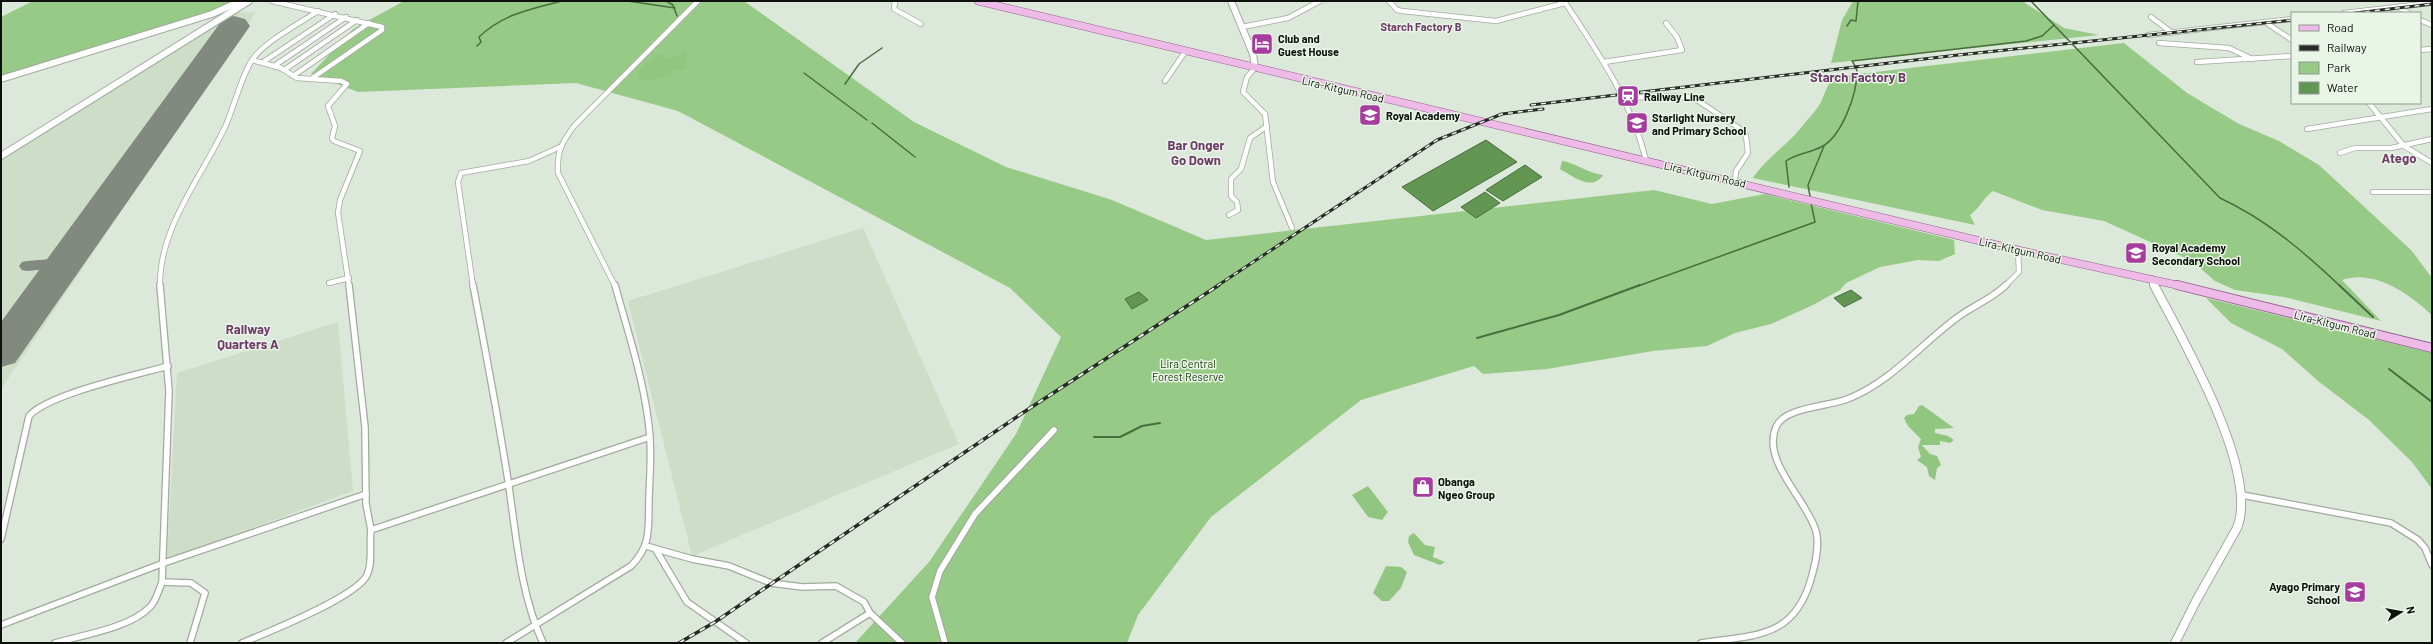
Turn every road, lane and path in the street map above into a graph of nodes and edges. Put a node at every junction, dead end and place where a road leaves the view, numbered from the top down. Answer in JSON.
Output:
{"nodes":[{"id":1,"x":249,"y":1,"type":"edge"},
{"id":2,"x":272,"y":1,"type":"edge"},
{"id":3,"x":698,"y":1,"type":"edge"},
{"id":4,"x":895,"y":1,"type":"edge"},
{"id":5,"x":978,"y":1,"type":"edge"},
{"id":6,"x":1230,"y":1,"type":"edge"},
{"id":7,"x":1320,"y":1,"type":"edge"},
{"id":8,"x":1389,"y":1,"type":"edge"},
{"id":9,"x":1564,"y":2,"type":"edge"},
{"id":10,"x":2432,"y":3,"type":"edge"},
{"id":11,"x":242,"y":5,"type":"junction"},
{"id":12,"x":2398,"y":7,"type":"junction"},
{"id":13,"x":318,"y":11,"type":"junction"},
{"id":14,"x":2353,"y":12,"type":"edge"},
{"id":15,"x":2406,"y":12,"type":"edge"},
{"id":16,"x":335,"y":14,"type":"junction"},
{"id":17,"x":346,"y":17,"type":"junction"},
{"id":18,"x":2151,"y":17,"type":"dead end"},
{"id":19,"x":2291,"y":19,"type":"edge"},
{"id":20,"x":357,"y":20,"type":"junction"},
{"id":21,"x":2421,"y":20,"type":"edge"},
{"id":22,"x":2265,"y":22,"type":"junction"},
{"id":23,"x":369,"y":23,"type":"junction"},
{"id":24,"x":1666,"y":23,"type":"dead end"},
{"id":25,"x":921,"y":24,"type":"dead end"},
{"id":26,"x":2432,"y":25,"type":"edge"},
{"id":27,"x":1242,"y":27,"type":"junction"},
{"id":28,"x":2171,"y":32,"type":"junction"},
{"id":29,"x":2148,"y":35,"type":"dead end"},
{"id":30,"x":2291,"y":39,"type":"edge"},
{"id":31,"x":2159,"y":43,"type":"dead end"},
{"id":32,"x":2432,"y":49,"type":"edge"},
{"id":33,"x":2421,"y":50,"type":"edge"},
{"id":34,"x":1185,"y":52,"type":"junction"},
{"id":35,"x":2291,"y":56,"type":"edge"},
{"id":36,"x":2252,"y":59,"type":"junction"},
{"id":37,"x":252,"y":60,"type":"junction"},
{"id":38,"x":263,"y":62,"type":"junction"},
{"id":39,"x":1604,"y":62,"type":"junction"},
{"id":40,"x":2197,"y":62,"type":"dead end"},
{"id":41,"x":274,"y":66,"type":"junction"},
{"id":42,"x":1255,"y":68,"type":"junction"},
{"id":43,"x":284,"y":70,"type":"junction"},
{"id":44,"x":293,"y":76,"type":"junction"},
{"id":45,"x":1,"y":79,"type":"edge"},
{"id":46,"x":311,"y":79,"type":"junction"},
{"id":47,"x":1165,"y":81,"type":"dead end"},
{"id":48,"x":1625,"y":98,"type":"junction"},
{"id":49,"x":2370,"y":104,"type":"edge"},
{"id":50,"x":2432,"y":109,"type":"edge"},
{"id":51,"x":2380,"y":116,"type":"junction"},
{"id":52,"x":1267,"y":126,"type":"junction"},
{"id":53,"x":2307,"y":129,"type":"dead end"},
{"id":54,"x":2432,"y":139,"type":"edge"},
{"id":55,"x":2404,"y":146,"type":"junction"},
{"id":56,"x":560,"y":147,"type":"junction"},
{"id":57,"x":2340,"y":153,"type":"dead end"},
{"id":58,"x":1,"y":156,"type":"edge"},
{"id":59,"x":1646,"y":160,"type":"junction"},
{"id":60,"x":2432,"y":163,"type":"edge"},
{"id":61,"x":1735,"y":181,"type":"junction"},
{"id":62,"x":2373,"y":192,"type":"dead end"},
{"id":63,"x":2432,"y":192,"type":"edge"},
{"id":64,"x":1229,"y":215,"type":"dead end"},
{"id":65,"x":1292,"y":228,"type":"dead end"},
{"id":66,"x":2018,"y":250,"type":"junction"},
{"id":67,"x":349,"y":278,"type":"junction"},
{"id":68,"x":2151,"y":279,"type":"junction"},
{"id":69,"x":329,"y":283,"type":"dead end"},
{"id":70,"x":2432,"y":348,"type":"edge"},
{"id":71,"x":168,"y":366,"type":"junction"},
{"id":72,"x":1054,"y":430,"type":"dead end"},
{"id":73,"x":650,"y":436,"type":"junction"},
{"id":74,"x":509,"y":483,"type":"junction"},
{"id":75,"x":366,"y":494,"type":"junction"},
{"id":76,"x":2242,"y":495,"type":"junction"},
{"id":77,"x":371,"y":530,"type":"junction"},
{"id":78,"x":1,"y":539,"type":"edge"},
{"id":79,"x":646,"y":546,"type":"junction"},
{"id":80,"x":656,"y":550,"type":"junction"},
{"id":81,"x":161,"y":564,"type":"junction"},
{"id":82,"x":2432,"y":565,"type":"edge"},
{"id":83,"x":162,"y":582,"type":"junction"},
{"id":84,"x":870,"y":613,"type":"junction"},
{"id":85,"x":1,"y":625,"type":"edge"},
{"id":86,"x":535,"y":626,"type":"junction"},
{"id":87,"x":1727,"y":642,"type":"edge"},
{"id":88,"x":55,"y":643,"type":"edge"},
{"id":89,"x":190,"y":643,"type":"edge"},
{"id":90,"x":242,"y":643,"type":"edge"},
{"id":91,"x":506,"y":643,"type":"edge"},
{"id":92,"x":543,"y":643,"type":"edge"},
{"id":93,"x":746,"y":643,"type":"edge"},
{"id":94,"x":822,"y":643,"type":"edge"},
{"id":95,"x":902,"y":643,"type":"edge"},
{"id":96,"x":945,"y":643,"type":"edge"},
{"id":97,"x":1701,"y":643,"type":"edge"},
{"id":98,"x":2174,"y":643,"type":"edge"}],
"edges":[{"from":1,"to":11,"type":"street"},
{"from":2,"to":13,"type":"street"},
{"from":3,"to":56,"type":"street"},
{"from":4,"to":25,"type":"street"},
{"from":5,"to":34,"type":"main road","name":"Lira-Kitgum Road"},
{"from":6,"to":27,"type":"street"},
{"from":7,"to":27,"type":"street"},
{"from":8,"to":9,"type":"street"},
{"from":9,"to":39,"type":"street"},
{"from":10,"to":12,"type":"street"},
{"from":11,"to":45,"type":"street"},
{"from":11,"to":58,"type":"street"},
{"from":12,"to":14,"type":"street"},
{"from":12,"to":15,"type":"street"},
{"from":13,"to":16,"type":"street"},
{"from":13,"to":37,"type":"street"},
{"from":16,"to":17,"type":"street"},
{"from":16,"to":38,"type":"street"},
{"from":17,"to":20,"type":"street"},
{"from":17,"to":41,"type":"street"},
{"from":18,"to":28,"type":"street"},
{"from":19,"to":22,"type":"street"},
{"from":20,"to":23,"type":"street"},
{"from":20,"to":43,"type":"street"},
{"from":21,"to":26,"type":"street"},
{"from":22,"to":28,"type":"street"},
{"from":22,"to":30,"type":"street"},
{"from":23,"to":44,"type":"street"},
{"from":23,"to":46,"type":"street"},
{"from":24,"to":39,"type":"street"},
{"from":27,"to":42,"type":"street"},
{"from":28,"to":29,"type":"street"},
{"from":31,"to":36,"type":"street"},
{"from":32,"to":33,"type":"street"},
{"from":34,"to":42,"type":"main road","name":"Lira-Kitgum Road"},
{"from":34,"to":47,"type":"street"},
{"from":35,"to":36,"type":"street"},
{"from":36,"to":40,"type":"street"},
{"from":37,"to":38,"type":"street"},
{"from":37,"to":71,"type":"street"},
{"from":38,"to":41,"type":"street"},
{"from":39,"to":48,"type":"street"},
{"from":41,"to":43,"type":"street"},
{"from":42,"to":52,"type":"street"},
{"from":42,"to":59,"type":"main road","name":"Lira-Kitgum Road"},
{"from":43,"to":44,"type":"street"},
{"from":44,"to":46,"type":"street"},
{"from":46,"to":67,"type":"street"},
{"from":48,"to":59,"type":"street"},
{"from":48,"to":61,"type":"street"},
{"from":49,"to":51,"type":"street"},
{"from":50,"to":51,"type":"street"},
{"from":51,"to":53,"type":"street"},
{"from":51,"to":55,"type":"street"},
{"from":52,"to":64,"type":"street"},
{"from":52,"to":65,"type":"street"},
{"from":54,"to":55,"type":"street"},
{"from":55,"to":57,"type":"street"},
{"from":55,"to":60,"type":"street"},
{"from":56,"to":73,"type":"street"},
{"from":56,"to":74,"type":"street"},
{"from":59,"to":61,"type":"main road","name":"Lira-Kitgum Road"},
{"from":61,"to":66,"type":"main road","name":"Lira-Kitgum Road"},
{"from":62,"to":63,"type":"street"},
{"from":66,"to":68,"type":"main road","name":"Lira-Kitgum Road"},
{"from":66,"to":87,"type":"street"},
{"from":67,"to":69,"type":"street"},
{"from":67,"to":75,"type":"street"},
{"from":68,"to":70,"type":"main road","name":"Lira-Kitgum Road"},
{"from":68,"to":76,"type":"street"},
{"from":71,"to":78,"type":"street"},
{"from":71,"to":81,"type":"street"},
{"from":72,"to":96,"type":"street"},
{"from":73,"to":74,"type":"street"},
{"from":73,"to":79,"type":"street"},
{"from":74,"to":77,"type":"street"},
{"from":74,"to":86,"type":"street"},
{"from":75,"to":77,"type":"street"},
{"from":75,"to":81,"type":"street"},
{"from":76,"to":82,"type":"street"},
{"from":76,"to":98,"type":"street"},
{"from":77,"to":90,"type":"street"},
{"from":79,"to":80,"type":"street"},
{"from":79,"to":86,"type":"street"},
{"from":80,"to":84,"type":"street"},
{"from":80,"to":93,"type":"street"},
{"from":81,"to":83,"type":"street"},
{"from":81,"to":85,"type":"street"},
{"from":83,"to":88,"type":"street"},
{"from":83,"to":89,"type":"street"},
{"from":84,"to":94,"type":"street"},
{"from":84,"to":95,"type":"street"},
{"from":86,"to":91,"type":"street"},
{"from":86,"to":92,"type":"street"},
{"from":87,"to":97,"type":"street"}]}
